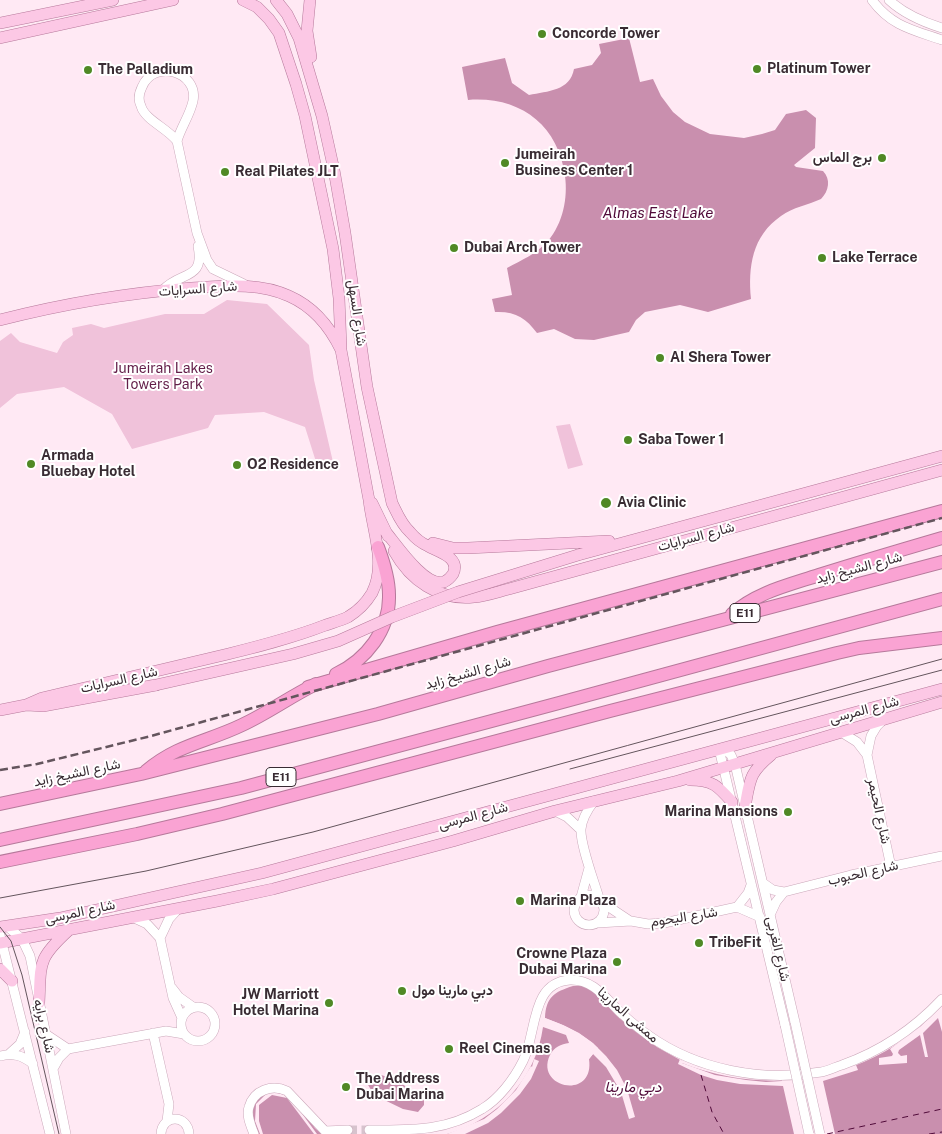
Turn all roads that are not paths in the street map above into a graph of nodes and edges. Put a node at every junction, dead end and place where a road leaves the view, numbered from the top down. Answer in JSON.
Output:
{"nodes":[{"id":1,"x":112,"y":0,"type":"edge"},
{"id":2,"x":173,"y":0,"type":"edge"},
{"id":3,"x":243,"y":0,"type":"edge"},
{"id":4,"x":276,"y":0,"type":"edge"},
{"id":5,"x":310,"y":0,"type":"edge"},
{"id":6,"x":872,"y":0,"type":"edge"},
{"id":7,"x":889,"y":0,"type":"edge"},
{"id":8,"x":0,"y":23,"type":"edge"},
{"id":9,"x":942,"y":28,"type":"edge"},
{"id":10,"x":0,"y":38,"type":"edge"},
{"id":11,"x":942,"y":40,"type":"edge"},
{"id":12,"x":315,"y":89,"type":"junction"},
{"id":13,"x":176,"y":141,"type":"junction"},
{"id":14,"x":197,"y":233,"type":"junction"},
{"id":15,"x":251,"y":287,"type":"junction"},
{"id":16,"x":163,"y":290,"type":"junction"},
{"id":17,"x":0,"y":320,"type":"edge"},
{"id":18,"x":341,"y":350,"type":"junction"},
{"id":19,"x":942,"y":456,"type":"edge"},
{"id":20,"x":895,"y":468,"type":"junction"},
{"id":21,"x":942,"y":470,"type":"edge"},
{"id":22,"x":899,"y":482,"type":"junction"},
{"id":23,"x":369,"y":500,"type":"junction"},
{"id":24,"x":942,"y":511,"type":"edge"},
{"id":25,"x":385,"y":531,"type":"junction"},
{"id":26,"x":411,"y":534,"type":"junction"},
{"id":27,"x":942,"y":538,"type":"edge"},
{"id":28,"x":633,"y":540,"type":"junction"},
{"id":29,"x":378,"y":547,"type":"junction"},
{"id":30,"x":942,"y":562,"type":"edge"},
{"id":31,"x":942,"y":599,"type":"edge"},
{"id":32,"x":726,"y":618,"type":"junction"},
{"id":33,"x":942,"y":638,"type":"edge"},
{"id":34,"x":308,"y":687,"type":"junction"},
{"id":35,"x":942,"y":688,"type":"edge"},
{"id":36,"x":942,"y":702,"type":"edge"},
{"id":37,"x":26,"y":705,"type":"junction"},
{"id":38,"x":0,"y":710,"type":"edge"},
{"id":39,"x":885,"y":718,"type":"junction"},
{"id":40,"x":842,"y":732,"type":"junction"},
{"id":41,"x":721,"y":748,"type":"junction"},
{"id":42,"x":774,"y":752,"type":"junction"},
{"id":43,"x":867,"y":755,"type":"junction"},
{"id":44,"x":730,"y":765,"type":"junction"},
{"id":45,"x":141,"y":774,"type":"junction"},
{"id":46,"x":678,"y":781,"type":"junction"},
{"id":47,"x":595,"y":800,"type":"junction"},
{"id":48,"x":732,"y":802,"type":"junction"},
{"id":49,"x":0,"y":804,"type":"edge"},
{"id":50,"x":745,"y":807,"type":"junction"},
{"id":51,"x":555,"y":811,"type":"junction"},
{"id":52,"x":581,"y":830,"type":"junction"},
{"id":53,"x":0,"y":840,"type":"edge"},
{"id":54,"x":942,"y":856,"type":"edge"},
{"id":55,"x":0,"y":862,"type":"edge"},
{"id":56,"x":891,"y":867,"type":"junction"},
{"id":57,"x":589,"y":868,"type":"junction"},
{"id":58,"x":763,"y":883,"type":"junction"},
{"id":59,"x":751,"y":885,"type":"junction"},
{"id":60,"x":784,"y":892,"type":"junction"},
{"id":61,"x":581,"y":897,"type":"junction"},
{"id":62,"x":601,"y":900,"type":"junction"},
{"id":63,"x":737,"y":907,"type":"junction"},
{"id":64,"x":178,"y":909,"type":"junction"},
{"id":65,"x":770,"y":915,"type":"junction"},
{"id":66,"x":760,"y":917,"type":"junction"},
{"id":67,"x":60,"y":918,"type":"junction"},
{"id":68,"x":134,"y":918,"type":"junction"},
{"id":69,"x":631,"y":921,"type":"junction"},
{"id":70,"x":598,"y":923,"type":"junction"},
{"id":71,"x":69,"y":930,"type":"junction"},
{"id":72,"x":1,"y":935,"type":"edge"},
{"id":73,"x":26,"y":938,"type":"junction"},
{"id":74,"x":160,"y":938,"type":"junction"},
{"id":75,"x":0,"y":969,"type":"edge"},
{"id":76,"x":12,"y":981,"type":"junction"},
{"id":77,"x":171,"y":986,"type":"junction"},
{"id":78,"x":942,"y":1000,"type":"edge"},
{"id":79,"x":39,"y":1003,"type":"junction"},
{"id":80,"x":193,"y":1008,"type":"junction"},
{"id":81,"x":181,"y":1020,"type":"junction"},
{"id":82,"x":166,"y":1031,"type":"junction"},
{"id":83,"x":25,"y":1032,"type":"junction"},
{"id":84,"x":153,"y":1033,"type":"junction"},
{"id":85,"x":184,"y":1034,"type":"junction"},
{"id":86,"x":46,"y":1035,"type":"junction"},
{"id":87,"x":68,"y":1049,"type":"junction"},
{"id":88,"x":5,"y":1055,"type":"edge"},
{"id":89,"x":33,"y":1064,"type":"junction"},
{"id":90,"x":54,"y":1067,"type":"junction"},
{"id":91,"x":168,"y":1104,"type":"junction"},
{"id":92,"x":179,"y":1118,"type":"junction"},
{"id":93,"x":166,"y":1121,"type":"junction"},
{"id":94,"x":348,"y":1130,"type":"dead end"},
{"id":95,"x":369,"y":1130,"type":"dead end"},
{"id":96,"x":50,"y":1134,"type":"edge"},
{"id":97,"x":66,"y":1134,"type":"edge"},
{"id":98,"x":161,"y":1134,"type":"edge"},
{"id":99,"x":189,"y":1134,"type":"edge"},
{"id":100,"x":254,"y":1134,"type":"edge"},
{"id":101,"x":809,"y":1134,"type":"edge"},
{"id":102,"x":820,"y":1134,"type":"edge"}],
"edges":[{"from":1,"to":8,"type":"main road"},
{"from":2,"to":10,"type":"main road"},
{"from":3,"to":18,"type":"main road"},
{"from":4,"to":12,"type":"main road","name":"شارع السهل"},
{"from":5,"to":12,"type":"main road","name":"شارع السهل"},
{"from":6,"to":11,"type":"street"},
{"from":7,"to":9,"type":"street"},
{"from":12,"to":26,"type":"main road","name":"شارع السهل"},
{"from":13,"to":13,"type":"street"},
{"from":13,"to":14,"type":"street"},
{"from":14,"to":15,"type":"street"},
{"from":14,"to":16,"type":"street"},
{"from":15,"to":16,"type":"main road","name":"شارع السرايات"},
{"from":15,"to":18,"type":"main road","name":"شارع السرايات"},
{"from":16,"to":17,"type":"main road","name":"شارع السرايات"},
{"from":18,"to":23,"type":"main road","name":"شارع السرايات"},
{"from":19,"to":20,"type":"main road","name":"شارع السرايات"},
{"from":20,"to":22,"type":"main road"},
{"from":20,"to":28,"type":"main road","name":"شارع السرايات"},
{"from":21,"to":22,"type":"main road","name":"شارع السرايات"},
{"from":22,"to":25,"type":"main road","name":"شارع السرايات"},
{"from":23,"to":25,"type":"main road","name":"شارع السرايات"},
{"from":23,"to":29,"type":"main road","name":"شارع السرايات"},
{"from":24,"to":34,"type":"highway"},
{"from":25,"to":26,"type":"main road"},
{"from":26,"to":28,"type":"main road","name":"شارع السرايات"},
{"from":27,"to":32,"type":"highway"},
{"from":28,"to":37,"type":"main road","name":"شارع السرايات","bridge":true},
{"from":29,"to":34,"type":"highway"},
{"from":29,"to":37,"type":"main road","name":"شارع السرايات"},
{"from":30,"to":32,"type":"highway","name":"شارع الشيخ زايد","number":"E11"},
{"from":31,"to":53,"type":"highway","number":"E11"},
{"from":32,"to":45,"type":"highway","name":"شارع الشيخ زايد","number":"E11"},
{"from":33,"to":55,"type":"highway"},
{"from":34,"to":45,"type":"highway"},
{"from":35,"to":41,"type":"main road","name":"شارع المرسى"},
{"from":36,"to":39,"type":"main road","name":"شارع المرسى"},
{"from":37,"to":38,"type":"main road","name":"شارع السرايات"},
{"from":39,"to":40,"type":"main road","name":"شارع المرسى"},
{"from":39,"to":43,"type":"street","name":"شارع الحيمر"},
{"from":40,"to":42,"type":"main road","name":"شارع المرسى"},
{"from":40,"to":43,"type":"street"},
{"from":41,"to":44,"type":"street","name":"شارع الغربى"},
{"from":41,"to":67,"type":"main road","name":"شارع المرسى"},
{"from":42,"to":44,"type":"main road","name":"شارع المرسى"},
{"from":42,"to":50,"type":"main road"},
{"from":43,"to":56,"type":"street","name":"شارع الحيمر"},
{"from":44,"to":46,"type":"main road","name":"شارع المرسى"},
{"from":44,"to":48,"type":"street","name":"شارع الغربى"},
{"from":44,"to":50,"type":"street","name":"شارع الغربى"},
{"from":45,"to":49,"type":"highway","name":"شارع الشيخ زايد","number":"E11"},
{"from":46,"to":47,"type":"main road","name":"شارع المرسى"},
{"from":46,"to":48,"type":"main road"},
{"from":47,"to":51,"type":"main road","name":"شارع المرسى"},
{"from":47,"to":52,"type":"street"},
{"from":48,"to":59,"type":"street","name":"شارع الغربى"},
{"from":50,"to":58,"type":"street","name":"شارع الغربى"},
{"from":51,"to":52,"type":"street"},
{"from":51,"to":64,"type":"main road","name":"شارع المرسى"},
{"from":52,"to":57,"type":"street"},
{"from":54,"to":56,"type":"street","name":"شارع الحبوب"},
{"from":56,"to":60,"type":"street","name":"شارع الحبوب"},
{"from":57,"to":61,"type":"street"},
{"from":57,"to":62,"type":"street"},
{"from":58,"to":60,"type":"street"},
{"from":58,"to":65,"type":"street","name":"شارع الغربى"},
{"from":59,"to":63,"type":"street","name":"شارع اليحوم"},
{"from":59,"to":66,"type":"street","name":"شارع الغربى"},
{"from":60,"to":65,"type":"street"},
{"from":61,"to":62,"type":"street"},
{"from":61,"to":70,"type":"street"},
{"from":62,"to":69,"type":"street","name":"شارع اليحوم"},
{"from":62,"to":70,"type":"street"},
{"from":63,"to":66,"type":"street","name":"شارع اليحوم"},
{"from":63,"to":69,"type":"street","name":"شارع اليحوم"},
{"from":64,"to":68,"type":"main road","name":"شارع المرسى"},
{"from":64,"to":74,"type":"street"},
{"from":65,"to":102,"type":"street","name":"شارع الغربى","bridge":true},
{"from":66,"to":101,"type":"street","name":"شارع الغربى","bridge":true},
{"from":67,"to":72,"type":"main road","name":"شارع المرسى"},
{"from":67,"to":73,"type":"main road"},
{"from":68,"to":71,"type":"main road","name":"شارع المرسى"},
{"from":68,"to":74,"type":"street"},
{"from":69,"to":70,"type":"street","name":"شارع اليحوم"},
{"from":71,"to":73,"type":"main road","name":"شارع المرسى"},
{"from":71,"to":79,"type":"main road"},
{"from":72,"to":73,"type":"main road","name":"شارع المرسى"},
{"from":72,"to":73,"type":"street","name":"شارع برايه"},
{"from":72,"to":76,"type":"street","name":"شارع برايه"},
{"from":73,"to":79,"type":"street","name":"شارع برايه"},
{"from":74,"to":77,"type":"street"},
{"from":75,"to":76,"type":"main road"},
{"from":76,"to":83,"type":"street","name":"شارع برايه"},
{"from":77,"to":80,"type":"street"},
{"from":77,"to":81,"type":"street"},
{"from":78,"to":95,"type":"street","name":"ممشى المارينا"},
{"from":79,"to":86,"type":"street","name":"شارع برايه"},
{"from":80,"to":81,"type":"street"},
{"from":80,"to":85,"type":"street"},
{"from":81,"to":82,"type":"street"},
{"from":81,"to":85,"type":"street"},
{"from":82,"to":84,"type":"street"},
{"from":82,"to":85,"type":"street"},
{"from":83,"to":88,"type":"street"},
{"from":83,"to":89,"type":"street","name":"شارع برايه"},
{"from":84,"to":87,"type":"street"},
{"from":84,"to":91,"type":"street"},
{"from":86,"to":87,"type":"street"},
{"from":86,"to":90,"type":"street","name":"شارع برايه"},
{"from":87,"to":90,"type":"street"},
{"from":88,"to":89,"type":"street"},
{"from":89,"to":96,"type":"street","name":"شارع برايه"},
{"from":90,"to":97,"type":"street","name":"شارع برايه"},
{"from":91,"to":92,"type":"street"},
{"from":91,"to":93,"type":"street"},
{"from":92,"to":93,"type":"street"},
{"from":92,"to":99,"type":"street"},
{"from":93,"to":98,"type":"street"},
{"from":94,"to":100,"type":"street"}]}
